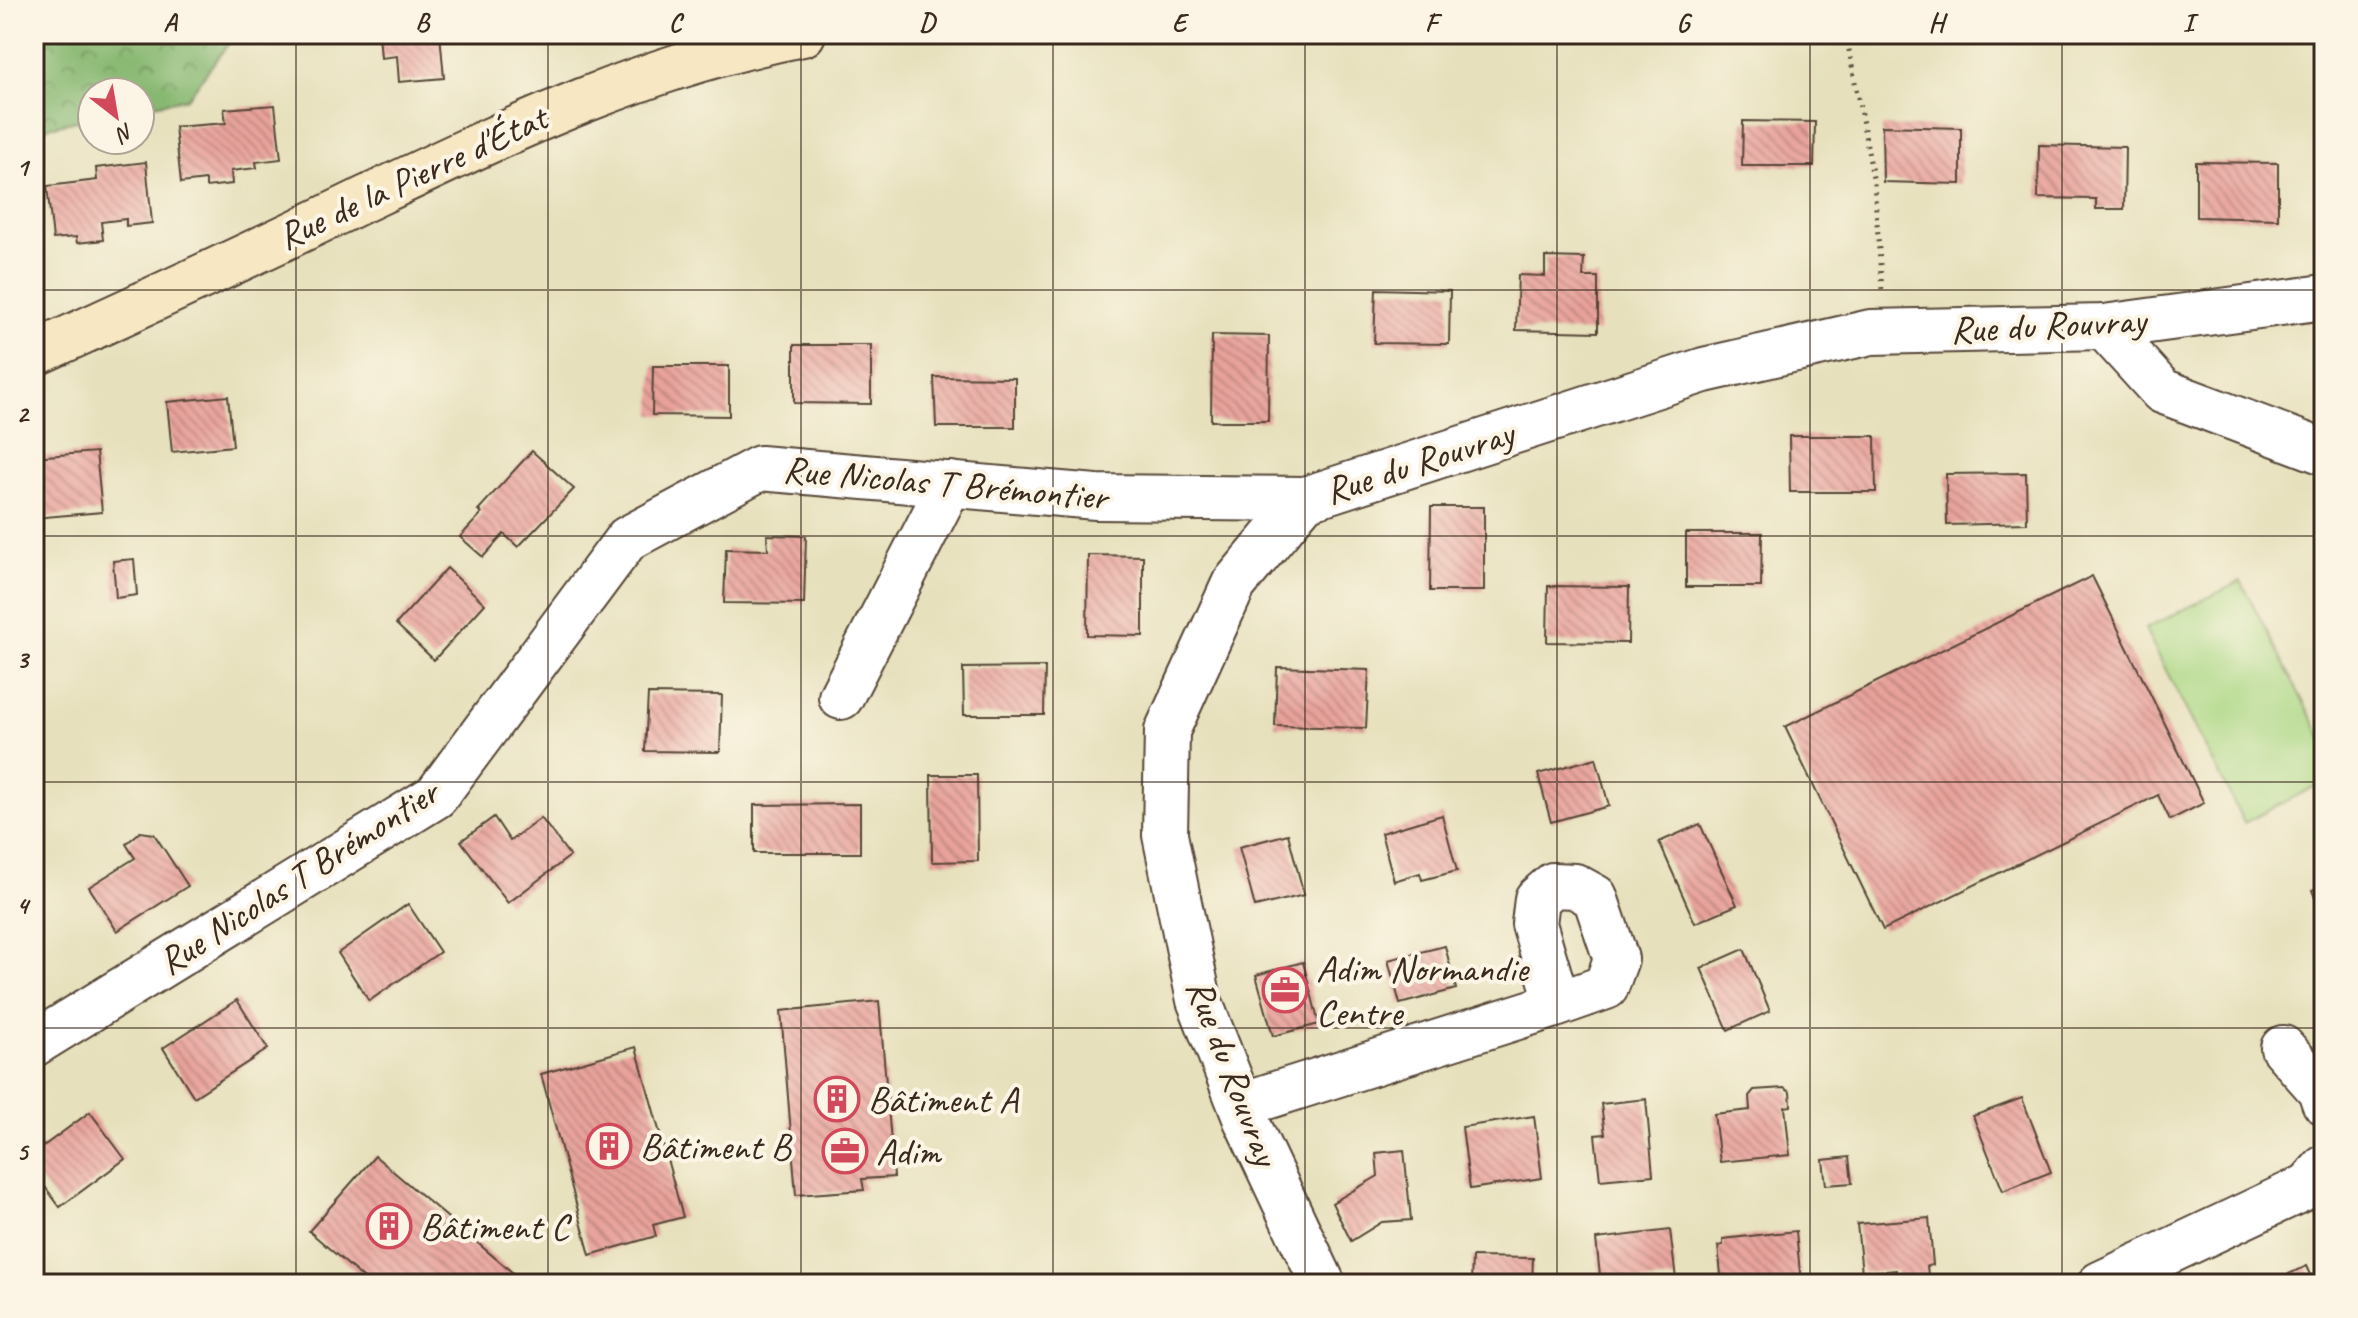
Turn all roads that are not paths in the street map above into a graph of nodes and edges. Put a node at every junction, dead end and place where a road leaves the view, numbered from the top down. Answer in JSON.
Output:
{"nodes":[{"id":1,"x":803,"y":34,"type":"edge"},
{"id":2,"x":740,"y":40,"type":"edge"},
{"id":3,"x":2324,"y":297,"type":"edge"},
{"id":4,"x":2104,"y":327,"type":"junction"},
{"id":5,"x":34,"y":354,"type":"edge"},
{"id":6,"x":2324,"y":452,"type":"edge"},
{"id":7,"x":950,"y":484,"type":"junction"},
{"id":8,"x":1305,"y":499,"type":"junction"},
{"id":9,"x":841,"y":697,"type":"dead end"},
{"id":10,"x":1558,"y":1004,"type":"dead end"},
{"id":11,"x":34,"y":1044,"type":"edge"},
{"id":12,"x":2283,"y":1048,"type":"dead end"},
{"id":13,"x":2324,"y":1102,"type":"edge"},
{"id":14,"x":1241,"y":1105,"type":"junction"},
{"id":15,"x":2324,"y":1168,"type":"edge"},
{"id":16,"x":1323,"y":1284,"type":"edge"},
{"id":17,"x":2100,"y":1284,"type":"edge"}],
"edges":[{"from":1,"to":2,"type":"street","name":"Rue de la Pierre d'État"},
{"from":2,"to":5,"type":"street","name":"Rue de la Pierre d'État"},
{"from":3,"to":4,"type":"street","name":"Rue du Rouvray"},
{"from":4,"to":6,"type":"street"},
{"from":4,"to":8,"type":"street","name":"Rue du Rouvray"},
{"from":7,"to":8,"type":"street","name":"Rue Nicolas T Brémontier"},
{"from":7,"to":9,"type":"street"},
{"from":7,"to":11,"type":"street","name":"Rue Nicolas T Brémontier"},
{"from":8,"to":14,"type":"street","name":"Rue du Rouvray"},
{"from":10,"to":14,"type":"street"},
{"from":12,"to":13,"type":"street"},
{"from":14,"to":16,"type":"street","name":"Rue du Rouvray"},
{"from":15,"to":17,"type":"street"}]}
